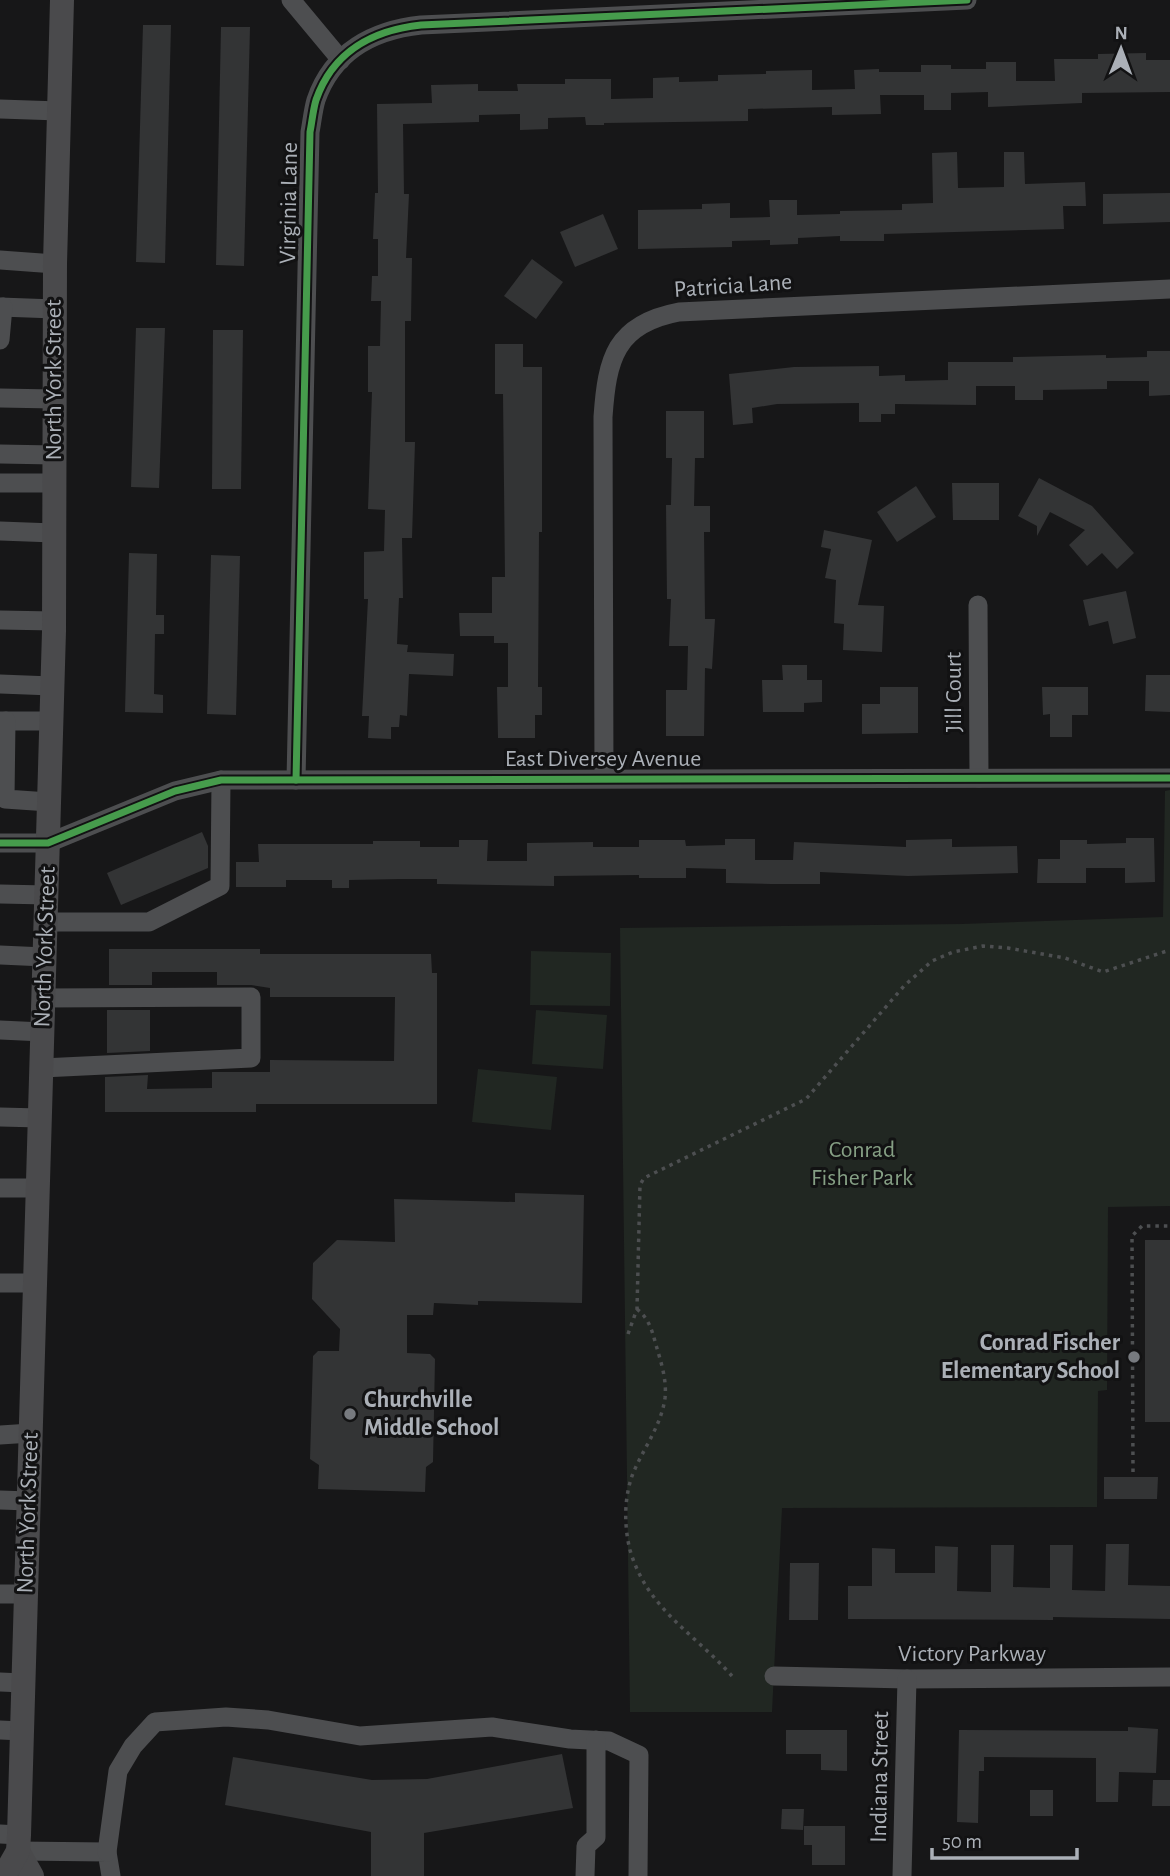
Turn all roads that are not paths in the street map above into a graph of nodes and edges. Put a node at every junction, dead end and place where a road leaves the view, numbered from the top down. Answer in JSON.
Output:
{"nodes":[{"id":1,"x":62,"y":0,"type":"edge"},
{"id":2,"x":291,"y":0,"type":"edge"},
{"id":3,"x":967,"y":0,"type":"edge"},
{"id":4,"x":869,"y":2,"type":"edge"},
{"id":5,"x":341,"y":60,"type":"junction"},
{"id":6,"x":0,"y":109,"type":"edge"},
{"id":7,"x":59,"y":111,"type":"junction"},
{"id":8,"x":0,"y":260,"type":"edge"},
{"id":9,"x":55,"y":264,"type":"junction"},
{"id":10,"x":1170,"y":289,"type":"edge"},
{"id":11,"x":2,"y":307,"type":"edge"},
{"id":12,"x":55,"y":309,"type":"junction"},
{"id":13,"x":0,"y":340,"type":"edge"},
{"id":14,"x":0,"y":398,"type":"edge"},
{"id":15,"x":54,"y":399,"type":"junction"},
{"id":16,"x":0,"y":454,"type":"edge"},
{"id":17,"x":54,"y":455,"type":"junction"},
{"id":18,"x":0,"y":483,"type":"edge"},
{"id":19,"x":54,"y":483,"type":"junction"},
{"id":20,"x":0,"y":531,"type":"edge"},
{"id":21,"x":54,"y":533,"type":"junction"},
{"id":22,"x":978,"y":606,"type":"dead end"},
{"id":23,"x":0,"y":620,"type":"edge"},
{"id":24,"x":54,"y":621,"type":"junction"},
{"id":25,"x":0,"y":684,"type":"edge"},
{"id":26,"x":52,"y":686,"type":"junction"},
{"id":27,"x":3,"y":721,"type":"edge"},
{"id":28,"x":51,"y":721,"type":"junction"},
{"id":29,"x":604,"y":778,"type":"junction"},
{"id":30,"x":979,"y":778,"type":"junction"},
{"id":31,"x":1170,"y":778,"type":"edge"},
{"id":32,"x":221,"y":780,"type":"junction"},
{"id":33,"x":296,"y":780,"type":"junction"},
{"id":34,"x":49,"y":803,"type":"junction"},
{"id":35,"x":0,"y":843,"type":"edge"},
{"id":36,"x":48,"y":843,"type":"junction"},
{"id":37,"x":0,"y":894,"type":"edge"},
{"id":38,"x":47,"y":895,"type":"junction"},
{"id":39,"x":46,"y":922,"type":"junction"},
{"id":40,"x":0,"y":956,"type":"edge"},
{"id":41,"x":45,"y":957,"type":"junction"},
{"id":42,"x":44,"y":998,"type":"junction"},
{"id":43,"x":0,"y":1030,"type":"edge"},
{"id":44,"x":43,"y":1032,"type":"junction"},
{"id":45,"x":42,"y":1069,"type":"junction"},
{"id":46,"x":0,"y":1117,"type":"edge"},
{"id":47,"x":40,"y":1118,"type":"junction"},
{"id":48,"x":0,"y":1188,"type":"edge"},
{"id":49,"x":38,"y":1188,"type":"junction"},
{"id":50,"x":0,"y":1283,"type":"edge"},
{"id":51,"x":35,"y":1283,"type":"junction"},
{"id":52,"x":31,"y":1433,"type":"junction"},
{"id":53,"x":0,"y":1435,"type":"edge"},
{"id":54,"x":0,"y":1500,"type":"edge"},
{"id":55,"x":29,"y":1501,"type":"junction"},
{"id":56,"x":0,"y":1594,"type":"edge"},
{"id":57,"x":26,"y":1594,"type":"junction"},
{"id":58,"x":774,"y":1676,"type":"dead end"},
{"id":59,"x":1170,"y":1677,"type":"edge"},
{"id":60,"x":907,"y":1679,"type":"junction"},
{"id":61,"x":12,"y":1683,"type":"edge"},
{"id":62,"x":11,"y":1730,"type":"edge"},
{"id":63,"x":596,"y":1740,"type":"junction"},
{"id":64,"x":12,"y":1840,"type":"edge"},
{"id":65,"x":107,"y":1852,"type":"junction"},
{"id":66,"x":4,"y":1876,"type":"edge"},
{"id":67,"x":32,"y":1876,"type":"edge"},
{"id":68,"x":111,"y":1876,"type":"edge"},
{"id":69,"x":586,"y":1876,"type":"edge"},
{"id":70,"x":638,"y":1876,"type":"edge"},
{"id":71,"x":902,"y":1876,"type":"edge"}],
"edges":[{"from":1,"to":7,"type":"main road","name":"North York Street"},
{"from":2,"to":5,"type":"street"},
{"from":3,"to":4,"type":"street","name":"Virginia Lane"},
{"from":4,"to":5,"type":"street","name":"Virginia Lane"},
{"from":5,"to":33,"type":"street","name":"Virginia Lane"},
{"from":6,"to":7,"type":"street"},
{"from":7,"to":9,"type":"main road","name":"North York Street"},
{"from":8,"to":9,"type":"street"},
{"from":9,"to":12,"type":"main road","name":"North York Street"},
{"from":10,"to":29,"type":"street","name":"Patricia Lane"},
{"from":11,"to":12,"type":"street"},
{"from":11,"to":13,"type":"street"},
{"from":12,"to":15,"type":"main road","name":"North York Street"},
{"from":14,"to":15,"type":"street"},
{"from":15,"to":17,"type":"main road","name":"North York Street"},
{"from":16,"to":17,"type":"street"},
{"from":17,"to":19,"type":"main road","name":"North York Street"},
{"from":18,"to":19,"type":"street"},
{"from":19,"to":21,"type":"main road","name":"North York Street"},
{"from":20,"to":21,"type":"street"},
{"from":21,"to":24,"type":"main road","name":"North York Street"},
{"from":22,"to":30,"type":"street","name":"Jill Court"},
{"from":23,"to":24,"type":"street"},
{"from":24,"to":26,"type":"main road","name":"North York Street"},
{"from":25,"to":26,"type":"street"},
{"from":26,"to":28,"type":"main road","name":"North York Street"},
{"from":27,"to":28,"type":"street"},
{"from":27,"to":34,"type":"street"},
{"from":28,"to":34,"type":"main road","name":"North York Street"},
{"from":29,"to":30,"type":"street","name":"East Diversey Avenue"},
{"from":29,"to":33,"type":"street","name":"East Diversey Avenue"},
{"from":30,"to":31,"type":"street","name":"East Diversey Avenue"},
{"from":32,"to":33,"type":"street","name":"East Diversey Avenue"},
{"from":32,"to":36,"type":"street","name":"East Diversey Avenue"},
{"from":32,"to":39,"type":"street"},
{"from":34,"to":36,"type":"main road","name":"North York Street"},
{"from":35,"to":36,"type":"street"},
{"from":36,"to":38,"type":"main road","name":"North York Street"},
{"from":37,"to":38,"type":"street"},
{"from":38,"to":39,"type":"main road","name":"North York Street"},
{"from":39,"to":41,"type":"main road","name":"North York Street"},
{"from":40,"to":41,"type":"street"},
{"from":41,"to":42,"type":"main road","name":"North York Street"},
{"from":42,"to":44,"type":"main road","name":"North York Street"},
{"from":42,"to":45,"type":"street"},
{"from":43,"to":44,"type":"street"},
{"from":44,"to":45,"type":"main road","name":"North York Street"},
{"from":45,"to":47,"type":"main road","name":"North York Street"},
{"from":46,"to":47,"type":"street"},
{"from":47,"to":49,"type":"main road","name":"North York Street"},
{"from":48,"to":49,"type":"street"},
{"from":49,"to":51,"type":"main road","name":"North York Street"},
{"from":50,"to":51,"type":"street"},
{"from":51,"to":52,"type":"main road","name":"North York Street"},
{"from":52,"to":53,"type":"street"},
{"from":52,"to":55,"type":"main road","name":"North York Street"},
{"from":54,"to":55,"type":"street"},
{"from":55,"to":57,"type":"main road","name":"North York Street"},
{"from":56,"to":57,"type":"street"},
{"from":57,"to":61,"type":"main road","name":"North York Street"},
{"from":58,"to":60,"type":"street","name":"Victory Parkway"},
{"from":59,"to":60,"type":"street","name":"Victory Parkway"},
{"from":60,"to":71,"type":"street","name":"Indiana Street"},
{"from":61,"to":62,"type":"main road","name":"North York Street"},
{"from":62,"to":64,"type":"main road","name":"North York Street"},
{"from":63,"to":65,"type":"street"},
{"from":63,"to":69,"type":"street"},
{"from":63,"to":70,"type":"street"},
{"from":64,"to":65,"type":"street"},
{"from":64,"to":66,"type":"main road","name":"North York Street"},
{"from":64,"to":67,"type":"main road"},
{"from":65,"to":68,"type":"street"}]}
